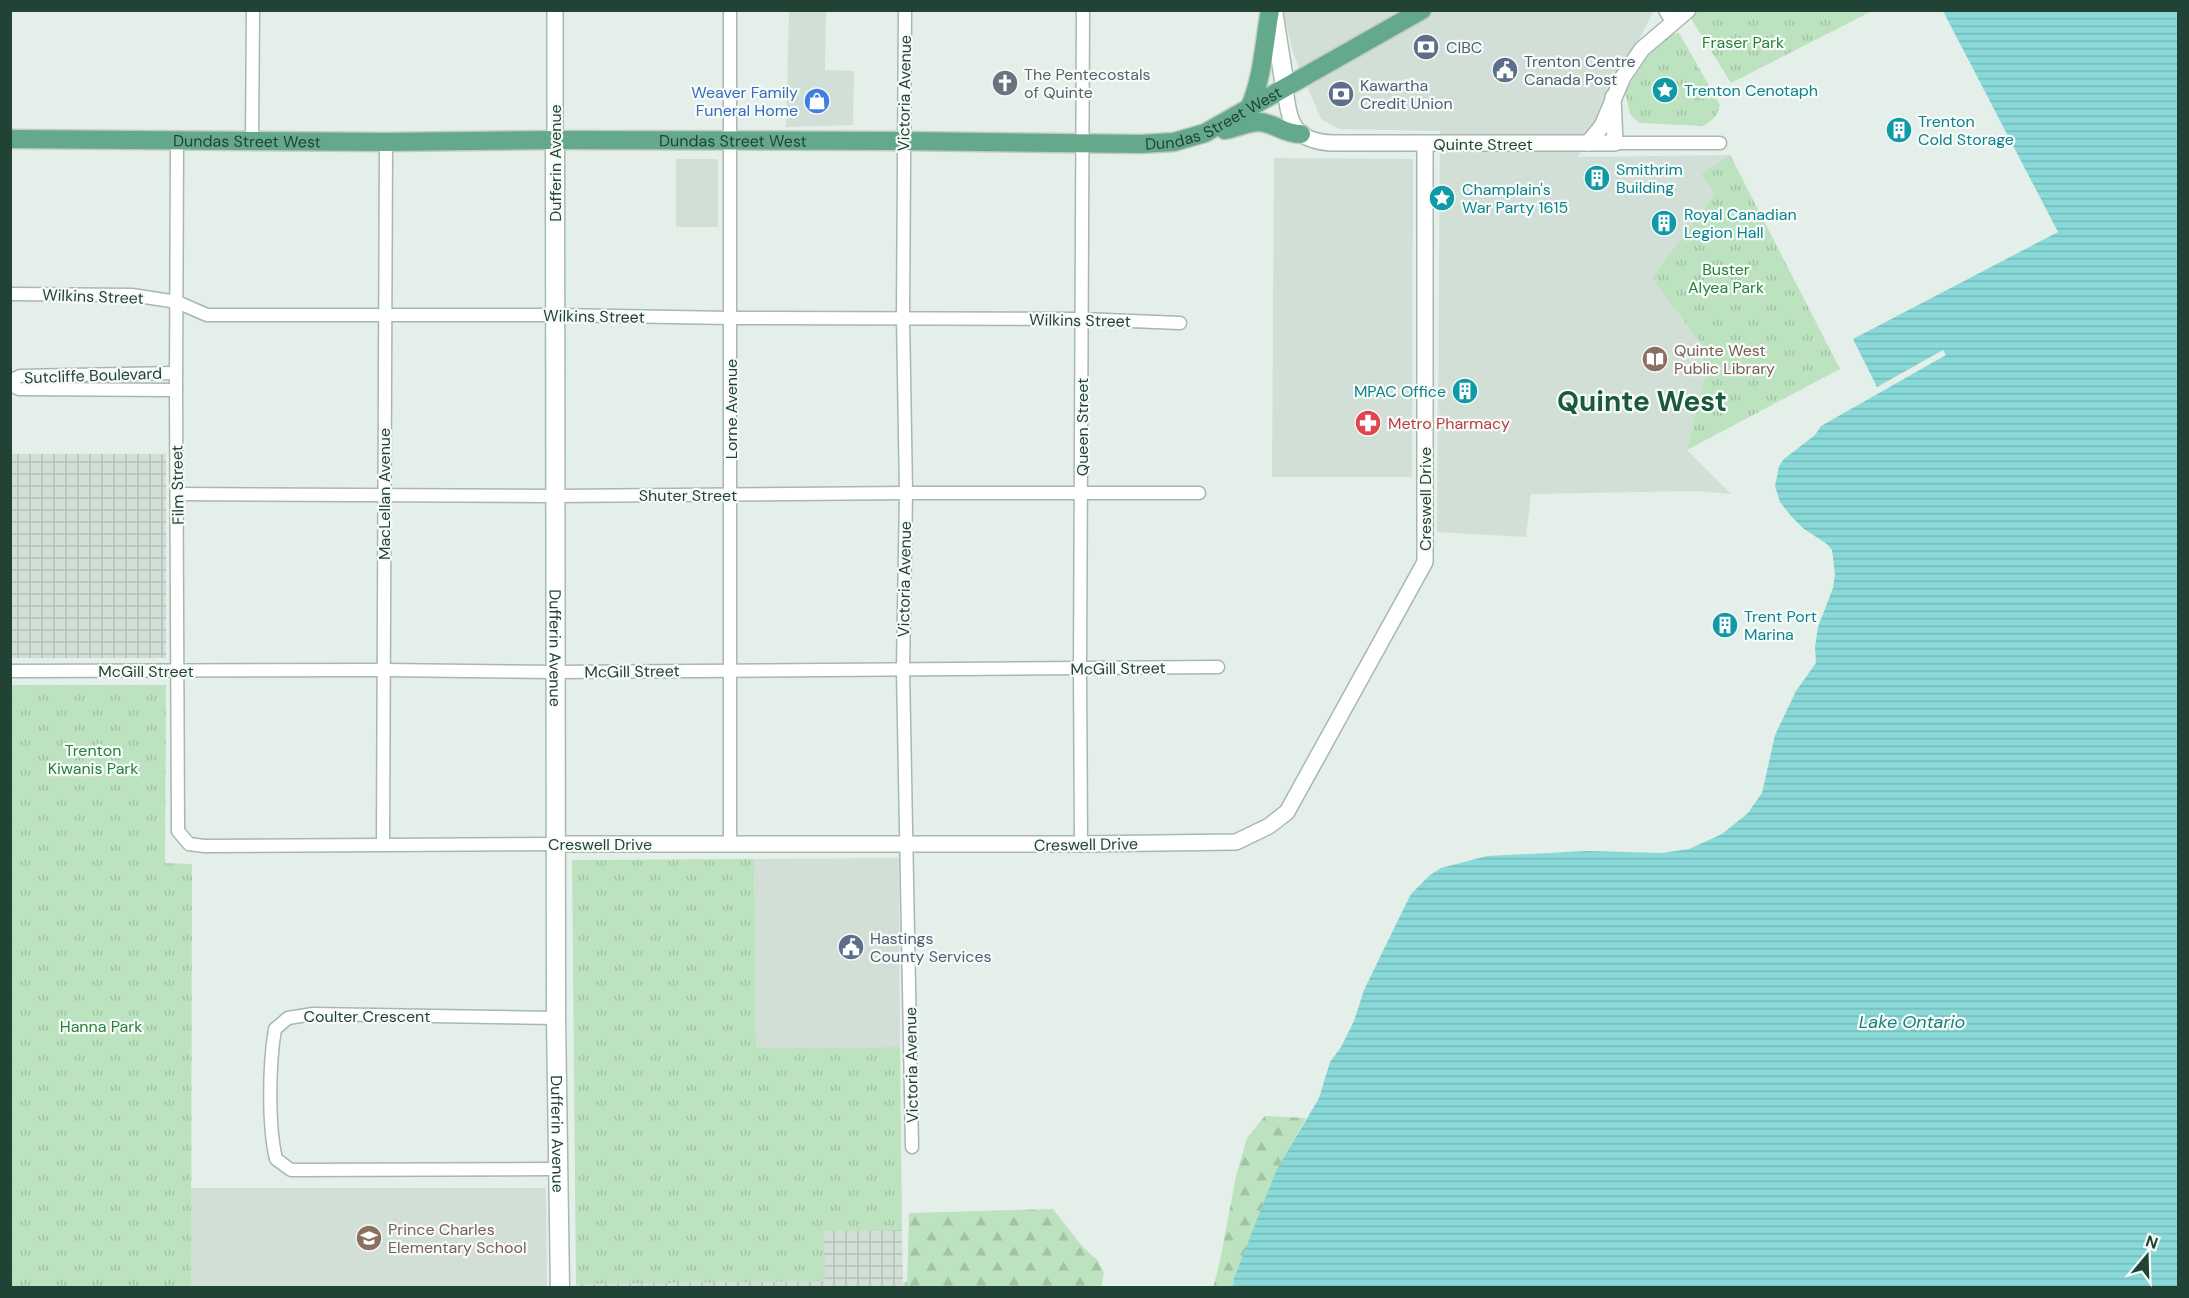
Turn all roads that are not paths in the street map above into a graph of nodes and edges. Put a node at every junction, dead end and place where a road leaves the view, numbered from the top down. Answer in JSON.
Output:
{"nodes":[{"id":1,"x":253,"y":10,"type":"edge"},
{"id":2,"x":555,"y":10,"type":"edge"},
{"id":3,"x":730,"y":10,"type":"edge"},
{"id":4,"x":905,"y":10,"type":"edge"},
{"id":5,"x":1083,"y":10,"type":"edge"},
{"id":6,"x":1271,"y":10,"type":"edge"},
{"id":7,"x":1422,"y":10,"type":"edge"},
{"id":8,"x":1688,"y":10,"type":"edge"},
{"id":9,"x":1669,"y":16,"type":"edge"},
{"id":10,"x":1285,"y":87,"type":"junction"},
{"id":11,"x":1613,"y":98,"type":"junction"},
{"id":12,"x":1249,"y":108,"type":"junction"},
{"id":13,"x":1205,"y":133,"type":"junction"},
{"id":14,"x":1301,"y":134,"type":"junction"},
{"id":15,"x":10,"y":139,"type":"edge"},
{"id":16,"x":177,"y":140,"type":"junction"},
{"id":17,"x":252,"y":140,"type":"junction"},
{"id":18,"x":555,"y":140,"type":"junction"},
{"id":19,"x":730,"y":141,"type":"junction"},
{"id":20,"x":903,"y":141,"type":"junction"},
{"id":21,"x":386,"y":142,"type":"junction"},
{"id":22,"x":1082,"y":143,"type":"junction"},
{"id":23,"x":1588,"y":143,"type":"junction"},
{"id":24,"x":1615,"y":143,"type":"junction"},
{"id":25,"x":1720,"y":143,"type":"dead end"},
{"id":26,"x":1425,"y":144,"type":"junction"},
{"id":27,"x":10,"y":294,"type":"edge"},
{"id":28,"x":177,"y":302,"type":"junction"},
{"id":29,"x":555,"y":315,"type":"junction"},
{"id":30,"x":384,"y":316,"type":"junction"},
{"id":31,"x":731,"y":318,"type":"junction"},
{"id":32,"x":903,"y":318,"type":"junction"},
{"id":33,"x":1082,"y":319,"type":"junction"},
{"id":34,"x":1180,"y":323,"type":"dead end"},
{"id":35,"x":176,"y":373,"type":"junction"},
{"id":36,"x":10,"y":383,"type":"edge"},
{"id":37,"x":176,"y":390,"type":"junction"},
{"id":38,"x":906,"y":493,"type":"junction"},
{"id":39,"x":1199,"y":493,"type":"dead end"},
{"id":40,"x":177,"y":494,"type":"junction"},
{"id":41,"x":1082,"y":494,"type":"junction"},
{"id":42,"x":384,"y":495,"type":"junction"},
{"id":43,"x":555,"y":496,"type":"junction"},
{"id":44,"x":731,"y":496,"type":"junction"},
{"id":45,"x":1218,"y":667,"type":"dead end"},
{"id":46,"x":730,"y":669,"type":"junction"},
{"id":47,"x":903,"y":669,"type":"junction"},
{"id":48,"x":1080,"y":669,"type":"junction"},
{"id":49,"x":384,"y":670,"type":"junction"},
{"id":50,"x":10,"y":671,"type":"edge"},
{"id":51,"x":179,"y":672,"type":"junction"},
{"id":52,"x":556,"y":672,"type":"junction"},
{"id":53,"x":178,"y":831,"type":"joint"},
{"id":54,"x":556,"y":844,"type":"junction"},
{"id":55,"x":730,"y":844,"type":"junction"},
{"id":56,"x":1081,"y":844,"type":"junction"},
{"id":57,"x":383,"y":845,"type":"junction"},
{"id":58,"x":908,"y":845,"type":"junction"},
{"id":59,"x":556,"y":1018,"type":"junction"},
{"id":60,"x":912,"y":1147,"type":"dead end"},
{"id":61,"x":558,"y":1169,"type":"junction"},
{"id":62,"x":560,"y":1287,"type":"edge"}],
"edges":[{"from":1,"to":17,"type":"street"},
{"from":2,"to":18,"type":"street","name":"Dufferin Avenue"},
{"from":3,"to":19,"type":"street","name":"Lorne Avenue"},
{"from":4,"to":20,"type":"street","name":"Victoria Avenue"},
{"from":5,"to":22,"type":"street","name":"Queen Street"},
{"from":6,"to":10,"type":"main road"},
{"from":6,"to":12,"type":"main road"},
{"from":7,"to":10,"type":"main road","name":"Dundas Street West"},
{"from":8,"to":9,"type":"street"},
{"from":9,"to":11,"type":"street"},
{"from":10,"to":12,"type":"main road","name":"Dundas Street West"},
{"from":10,"to":14,"type":"street"},
{"from":11,"to":23,"type":"street"},
{"from":11,"to":24,"type":"street"},
{"from":12,"to":13,"type":"main road","name":"Dundas Street West"},
{"from":13,"to":14,"type":"main road"},
{"from":13,"to":22,"type":"main road","name":"Dundas Street West"},
{"from":14,"to":26,"type":"street","name":"Quinte Street"},
{"from":15,"to":16,"type":"main road","name":"Dundas Street West"},
{"from":16,"to":17,"type":"main road","name":"Dundas Street West"},
{"from":16,"to":28,"type":"street","name":"Film Street"},
{"from":17,"to":21,"type":"main road","name":"Dundas Street West"},
{"from":18,"to":19,"type":"main road","name":"Dundas Street West"},
{"from":18,"to":21,"type":"main road","name":"Dundas Street West"},
{"from":18,"to":29,"type":"main road","name":"Dufferin Avenue"},
{"from":19,"to":20,"type":"main road","name":"Dundas Street West"},
{"from":19,"to":31,"type":"street","name":"Lorne Avenue"},
{"from":20,"to":22,"type":"main road","name":"Dundas Street West"},
{"from":20,"to":32,"type":"street","name":"Victoria Avenue"},
{"from":21,"to":30,"type":"street","name":"MacLellan Avenue"},
{"from":22,"to":33,"type":"street","name":"Queen Street"},
{"from":23,"to":24,"type":"street","name":"Quinte Street"},
{"from":23,"to":26,"type":"street","name":"Quinte Street"},
{"from":24,"to":25,"type":"street","name":"Quinte Street"},
{"from":26,"to":56,"type":"street","name":"Creswell Drive"},
{"from":27,"to":28,"type":"street","name":"Wilkins Street"},
{"from":28,"to":30,"type":"street","name":"Wilkins Street"},
{"from":28,"to":35,"type":"street","name":"Film Street"},
{"from":29,"to":30,"type":"street","name":"Wilkins Street"},
{"from":29,"to":31,"type":"street","name":"Wilkins Street"},
{"from":29,"to":43,"type":"main road","name":"Dufferin Avenue"},
{"from":30,"to":42,"type":"street","name":"MacLellan Avenue"},
{"from":31,"to":32,"type":"street","name":"Wilkins Street"},
{"from":31,"to":44,"type":"street","name":"Lorne Avenue"},
{"from":32,"to":33,"type":"street","name":"Wilkins Street"},
{"from":32,"to":38,"type":"street","name":"Victoria Avenue"},
{"from":33,"to":34,"type":"street","name":"Wilkins Street"},
{"from":33,"to":41,"type":"street","name":"Queen Street"},
{"from":35,"to":36,"type":"street","name":"Sutcliffe Boulevard"},
{"from":35,"to":37,"type":"street","name":"Film Street"},
{"from":36,"to":37,"type":"street","name":"Sutcliffe Boulevard"},
{"from":37,"to":40,"type":"street","name":"Film Street"},
{"from":38,"to":41,"type":"street","name":"Shuter Street"},
{"from":38,"to":44,"type":"street","name":"Shuter Street"},
{"from":38,"to":47,"type":"street","name":"Victoria Avenue"},
{"from":39,"to":41,"type":"street","name":"Shuter Street"},
{"from":40,"to":42,"type":"street","name":"Shuter Street"},
{"from":40,"to":51,"type":"street","name":"Film Street"},
{"from":41,"to":48,"type":"street","name":"Queen Street"},
{"from":42,"to":43,"type":"street","name":"Shuter Street"},
{"from":42,"to":49,"type":"street","name":"MacLellan Avenue"},
{"from":43,"to":44,"type":"street","name":"Shuter Street"},
{"from":43,"to":52,"type":"main road","name":"Dufferin Avenue"},
{"from":44,"to":46,"type":"street","name":"Lorne Avenue"},
{"from":45,"to":48,"type":"street","name":"McGill Street"},
{"from":46,"to":47,"type":"street","name":"McGill Street"},
{"from":46,"to":52,"type":"street","name":"McGill Street"},
{"from":46,"to":55,"type":"street","name":"Lorne Avenue"},
{"from":47,"to":48,"type":"street","name":"McGill Street"},
{"from":47,"to":58,"type":"street","name":"Victoria Avenue"},
{"from":48,"to":56,"type":"street","name":"Queen Street"},
{"from":49,"to":51,"type":"street","name":"McGill Street"},
{"from":49,"to":52,"type":"street","name":"McGill Street"},
{"from":49,"to":57,"type":"street","name":"MacLellan Avenue"},
{"from":50,"to":51,"type":"street","name":"McGill Street"},
{"from":51,"to":53,"type":"street","name":"Film Street"},
{"from":52,"to":54,"type":"main road","name":"Dufferin Avenue"},
{"from":53,"to":57,"type":"street","name":"Creswell Drive"},
{"from":54,"to":55,"type":"street","name":"Creswell Drive"},
{"from":54,"to":57,"type":"street","name":"Creswell Drive"},
{"from":54,"to":59,"type":"main road","name":"Dufferin Avenue"},
{"from":55,"to":58,"type":"street","name":"Creswell Drive"},
{"from":56,"to":58,"type":"street","name":"Creswell Drive"},
{"from":58,"to":60,"type":"street","name":"Victoria Avenue"},
{"from":59,"to":61,"type":"main road","name":"Dufferin Avenue"},
{"from":59,"to":61,"type":"street","name":"Coulter Crescent"},
{"from":61,"to":62,"type":"main road","name":"Dufferin Avenue"}]}
